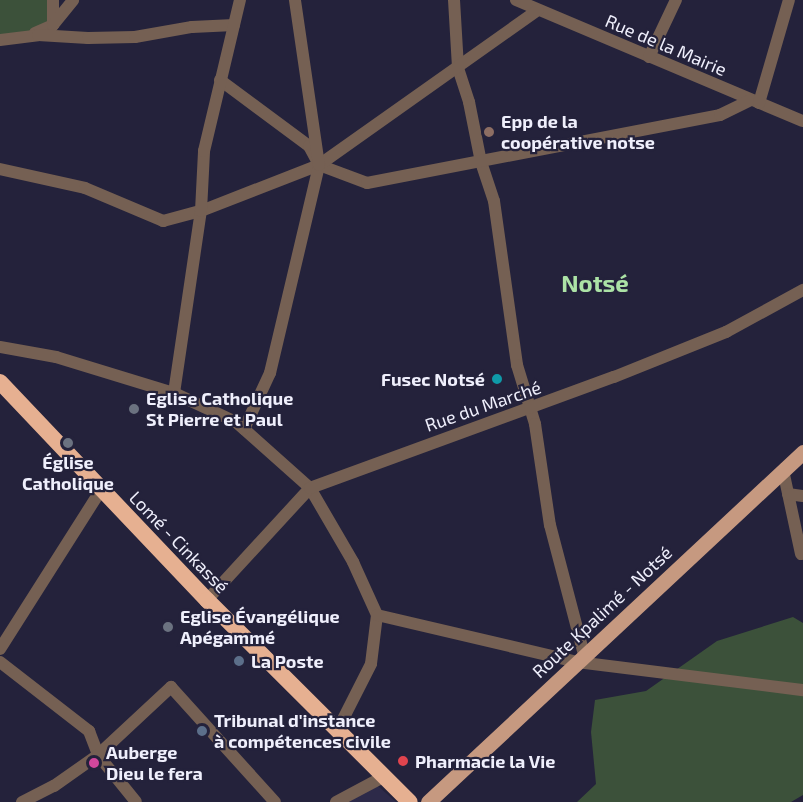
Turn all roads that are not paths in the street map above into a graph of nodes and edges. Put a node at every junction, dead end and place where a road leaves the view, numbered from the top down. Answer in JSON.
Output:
{"nodes":[{"id":1,"x":53,"y":0,"type":"edge"},
{"id":2,"x":73,"y":0,"type":"edge"},
{"id":3,"x":240,"y":0,"type":"edge"},
{"id":4,"x":295,"y":0,"type":"edge"},
{"id":5,"x":454,"y":0,"type":"edge"},
{"id":6,"x":516,"y":0,"type":"edge"},
{"id":7,"x":676,"y":0,"type":"edge"},
{"id":8,"x":789,"y":0,"type":"edge"},
{"id":9,"x":533,"y":6,"type":"edge"},
{"id":10,"x":53,"y":25,"type":"junction"},
{"id":11,"x":234,"y":25,"type":"junction"},
{"id":12,"x":28,"y":36,"type":"junction"},
{"id":13,"x":0,"y":40,"type":"edge"},
{"id":14,"x":649,"y":57,"type":"junction"},
{"id":15,"x":458,"y":68,"type":"junction"},
{"id":16,"x":220,"y":80,"type":"junction"},
{"id":17,"x":755,"y":101,"type":"junction"},
{"id":18,"x":803,"y":108,"type":"edge"},
{"id":19,"x":790,"y":115,"type":"junction"},
{"id":20,"x":803,"y":121,"type":"edge"},
{"id":21,"x":481,"y":162,"type":"junction"},
{"id":22,"x":319,"y":165,"type":"junction"},
{"id":23,"x":0,"y":169,"type":"edge"},
{"id":24,"x":201,"y":211,"type":"junction"},
{"id":25,"x":803,"y":290,"type":"edge"},
{"id":26,"x":0,"y":347,"type":"edge"},
{"id":27,"x":0,"y":382,"type":"edge"},
{"id":28,"x":174,"y":393,"type":"junction"},
{"id":29,"x":530,"y":408,"type":"junction"},
{"id":30,"x":244,"y":429,"type":"junction"},
{"id":31,"x":803,"y":452,"type":"edge"},
{"id":32,"x":783,"y":470,"type":"junction"},
{"id":33,"x":310,"y":488,"type":"junction"},
{"id":34,"x":102,"y":490,"type":"junction"},
{"id":35,"x":788,"y":494,"type":"junction"},
{"id":36,"x":803,"y":496,"type":"edge"},
{"id":37,"x":801,"y":554,"type":"dead end"},
{"id":38,"x":207,"y":600,"type":"junction"},
{"id":39,"x":377,"y":615,"type":"junction"},
{"id":40,"x":0,"y":649,"type":"edge"},
{"id":41,"x":580,"y":658,"type":"junction"},
{"id":42,"x":0,"y":663,"type":"edge"},
{"id":43,"x":803,"y":690,"type":"edge"},
{"id":44,"x":337,"y":731,"type":"junction"},
{"id":45,"x":98,"y":755,"type":"junction"},
{"id":46,"x":383,"y":777,"type":"junction"},
{"id":47,"x":22,"y":802,"type":"edge"},
{"id":48,"x":136,"y":802,"type":"edge"},
{"id":49,"x":275,"y":802,"type":"edge"},
{"id":50,"x":336,"y":802,"type":"edge"},
{"id":51,"x":410,"y":802,"type":"edge"},
{"id":52,"x":428,"y":802,"type":"edge"}],
"edges":[{"from":1,"to":10,"type":"street"},
{"from":2,"to":10,"type":"street"},
{"from":3,"to":11,"type":"street"},
{"from":4,"to":22,"type":"street"},
{"from":5,"to":15,"type":"street"},
{"from":6,"to":9,"type":"street","name":"Rue de la Mairie"},
{"from":7,"to":14,"type":"street"},
{"from":8,"to":17,"type":"street"},
{"from":9,"to":14,"type":"street","name":"Rue de la Mairie"},
{"from":9,"to":15,"type":"street"},
{"from":10,"to":12,"type":"street"},
{"from":11,"to":12,"type":"street"},
{"from":11,"to":16,"type":"street"},
{"from":12,"to":13,"type":"street"},
{"from":14,"to":17,"type":"street","name":"Rue de la Mairie"},
{"from":15,"to":21,"type":"street"},
{"from":15,"to":22,"type":"street"},
{"from":16,"to":22,"type":"street"},
{"from":16,"to":24,"type":"street"},
{"from":17,"to":19,"type":"street","name":"Rue de la Mairie"},
{"from":17,"to":21,"type":"street"},
{"from":18,"to":19,"type":"street"},
{"from":19,"to":20,"type":"street","name":"Rue de la Mairie"},
{"from":21,"to":22,"type":"street"},
{"from":21,"to":29,"type":"street"},
{"from":22,"to":24,"type":"street"},
{"from":22,"to":30,"type":"street"},
{"from":23,"to":24,"type":"street"},
{"from":24,"to":28,"type":"street"},
{"from":25,"to":29,"type":"street","name":"Rue du Marché"},
{"from":26,"to":28,"type":"street"},
{"from":27,"to":34,"type":"highway","name":"Lomé - Cinkassé"},
{"from":28,"to":30,"type":"street"},
{"from":29,"to":33,"type":"street","name":"Rue du Marché"},
{"from":29,"to":41,"type":"street"},
{"from":30,"to":33,"type":"street"},
{"from":31,"to":32,"type":"main road","name":"Route Kpalimé - Notsé"},
{"from":32,"to":35,"type":"street"},
{"from":32,"to":41,"type":"main road","name":"Route Kpalimé - Notsé"},
{"from":33,"to":38,"type":"street","name":"Rue du Marché"},
{"from":33,"to":39,"type":"street"},
{"from":34,"to":38,"type":"highway","name":"Lomé - Cinkassé"},
{"from":34,"to":40,"type":"street"},
{"from":35,"to":36,"type":"street"},
{"from":35,"to":37,"type":"street"},
{"from":38,"to":44,"type":"highway","name":"Lomé - Cinkassé"},
{"from":39,"to":41,"type":"street"},
{"from":39,"to":44,"type":"street"},
{"from":41,"to":43,"type":"street"},
{"from":41,"to":52,"type":"main road","name":"Route Kpalimé - Notsé"},
{"from":42,"to":45,"type":"street"},
{"from":44,"to":46,"type":"highway","name":"Lomé - Cinkassé"},
{"from":45,"to":47,"type":"street"},
{"from":45,"to":48,"type":"street"},
{"from":45,"to":49,"type":"street"},
{"from":46,"to":50,"type":"street"},
{"from":46,"to":51,"type":"highway","name":"Lomé - Cinkassé"}]}
